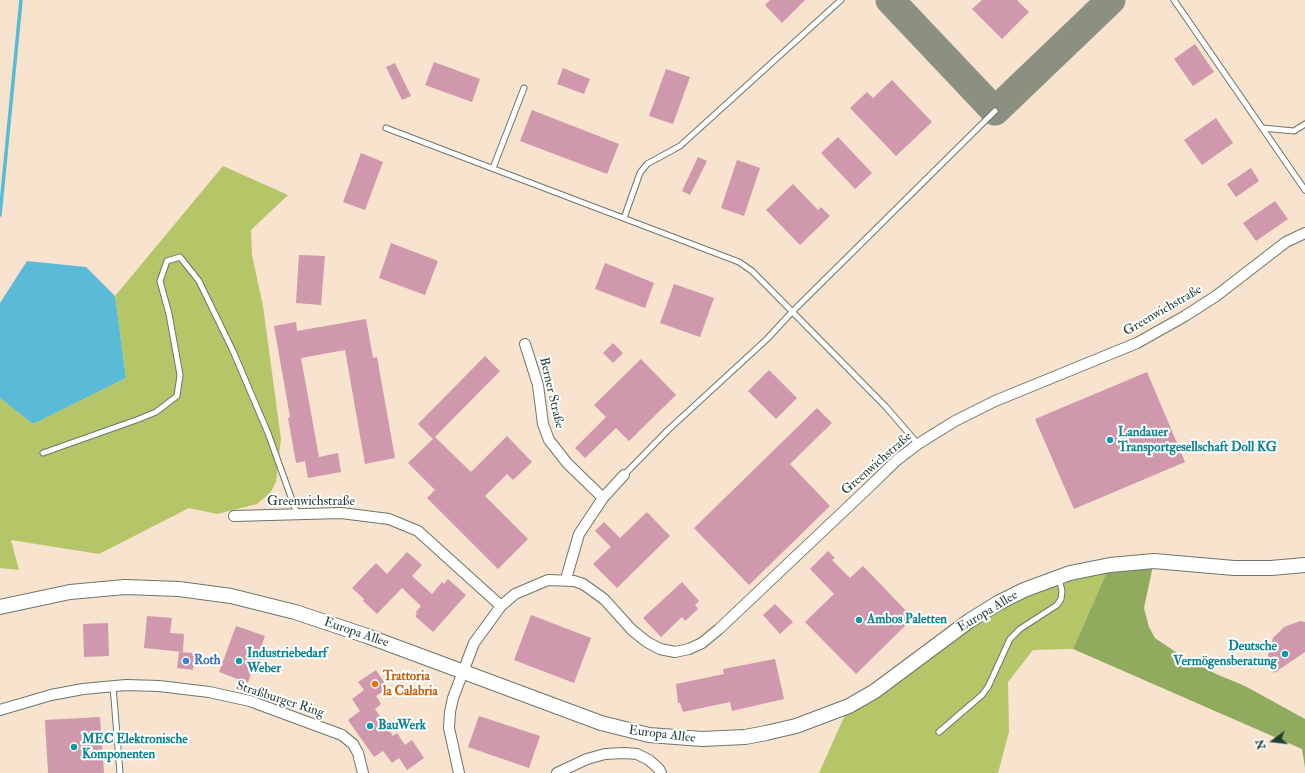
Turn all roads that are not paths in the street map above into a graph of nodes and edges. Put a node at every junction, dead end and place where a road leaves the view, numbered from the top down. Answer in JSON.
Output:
{"nodes":[{"id":1,"x":841,"y":0,"type":"edge"},
{"id":2,"x":1174,"y":0,"type":"edge"},
{"id":3,"x":524,"y":88,"type":"dead end"},
{"id":4,"x":995,"y":111,"type":"dead end"},
{"id":5,"x":1305,"y":124,"type":"edge"},
{"id":6,"x":386,"y":128,"type":"dead end"},
{"id":7,"x":1262,"y":128,"type":"junction"},
{"id":8,"x":493,"y":168,"type":"junction"},
{"id":9,"x":1305,"y":190,"type":"edge"},
{"id":10,"x":624,"y":218,"type":"junction"},
{"id":11,"x":1305,"y":233,"type":"edge"},
{"id":12,"x":792,"y":312,"type":"junction"},
{"id":13,"x":525,"y":344,"type":"dead end"},
{"id":14,"x":918,"y":444,"type":"junction"},
{"id":15,"x":43,"y":453,"type":"dead end"},
{"id":16,"x":624,"y":475,"type":"joint"},
{"id":17,"x":603,"y":498,"type":"junction"},
{"id":18,"x":297,"y":514,"type":"junction"},
{"id":19,"x":234,"y":516,"type":"dead end"},
{"id":20,"x":1305,"y":565,"type":"edge"},
{"id":21,"x":1058,"y":577,"type":"junction"},
{"id":22,"x":566,"y":579,"type":"junction"},
{"id":23,"x":501,"y":606,"type":"junction"},
{"id":24,"x":0,"y":607,"type":"edge"},
{"id":25,"x":462,"y":672,"type":"junction"},
{"id":26,"x":113,"y":686,"type":"junction"},
{"id":27,"x":0,"y":710,"type":"edge"},
{"id":28,"x":940,"y":732,"type":"dead end"},
{"id":29,"x":120,"y":773,"type":"edge"},
{"id":30,"x":363,"y":773,"type":"edge"},
{"id":31,"x":459,"y":773,"type":"edge"},
{"id":32,"x":557,"y":773,"type":"edge"},
{"id":33,"x":661,"y":773,"type":"edge"}],
"edges":[{"from":1,"to":10,"type":"lane"},
{"from":2,"to":7,"type":"lane"},
{"from":3,"to":8,"type":"lane"},
{"from":4,"to":12,"type":"lane"},
{"from":5,"to":7,"type":"lane"},
{"from":6,"to":8,"type":"lane"},
{"from":7,"to":9,"type":"lane"},
{"from":8,"to":10,"type":"lane"},
{"from":10,"to":12,"type":"lane"},
{"from":11,"to":14,"type":"street","name":"Greenwichstraße"},
{"from":12,"to":14,"type":"lane"},
{"from":12,"to":16,"type":"lane"},
{"from":13,"to":17,"type":"street","name":"Berner Straße"},
{"from":14,"to":22,"type":"street","name":"Greenwichstraße"},
{"from":15,"to":18,"type":"lane"},
{"from":16,"to":17,"type":"street"},
{"from":17,"to":22,"type":"street"},
{"from":18,"to":19,"type":"street","name":"Greenwichstraße"},
{"from":18,"to":23,"type":"street","name":"Greenwichstraße"},
{"from":20,"to":21,"type":"main road","name":"Europa Allee"},
{"from":21,"to":25,"type":"main road","name":"Europa Allee"},
{"from":21,"to":28,"type":"lane"},
{"from":22,"to":23,"type":"street","name":"Greenwichstraße"},
{"from":23,"to":25,"type":"street","name":"Greenwichstraße"},
{"from":24,"to":25,"type":"main road","name":"Europa Allee"},
{"from":25,"to":31,"type":"street","name":"Greenwichstraße"},
{"from":26,"to":27,"type":"street","name":"Straßburger Ring"},
{"from":26,"to":29,"type":"lane"},
{"from":26,"to":30,"type":"street","name":"Straßburger Ring"},
{"from":32,"to":33,"type":"street"}]}
